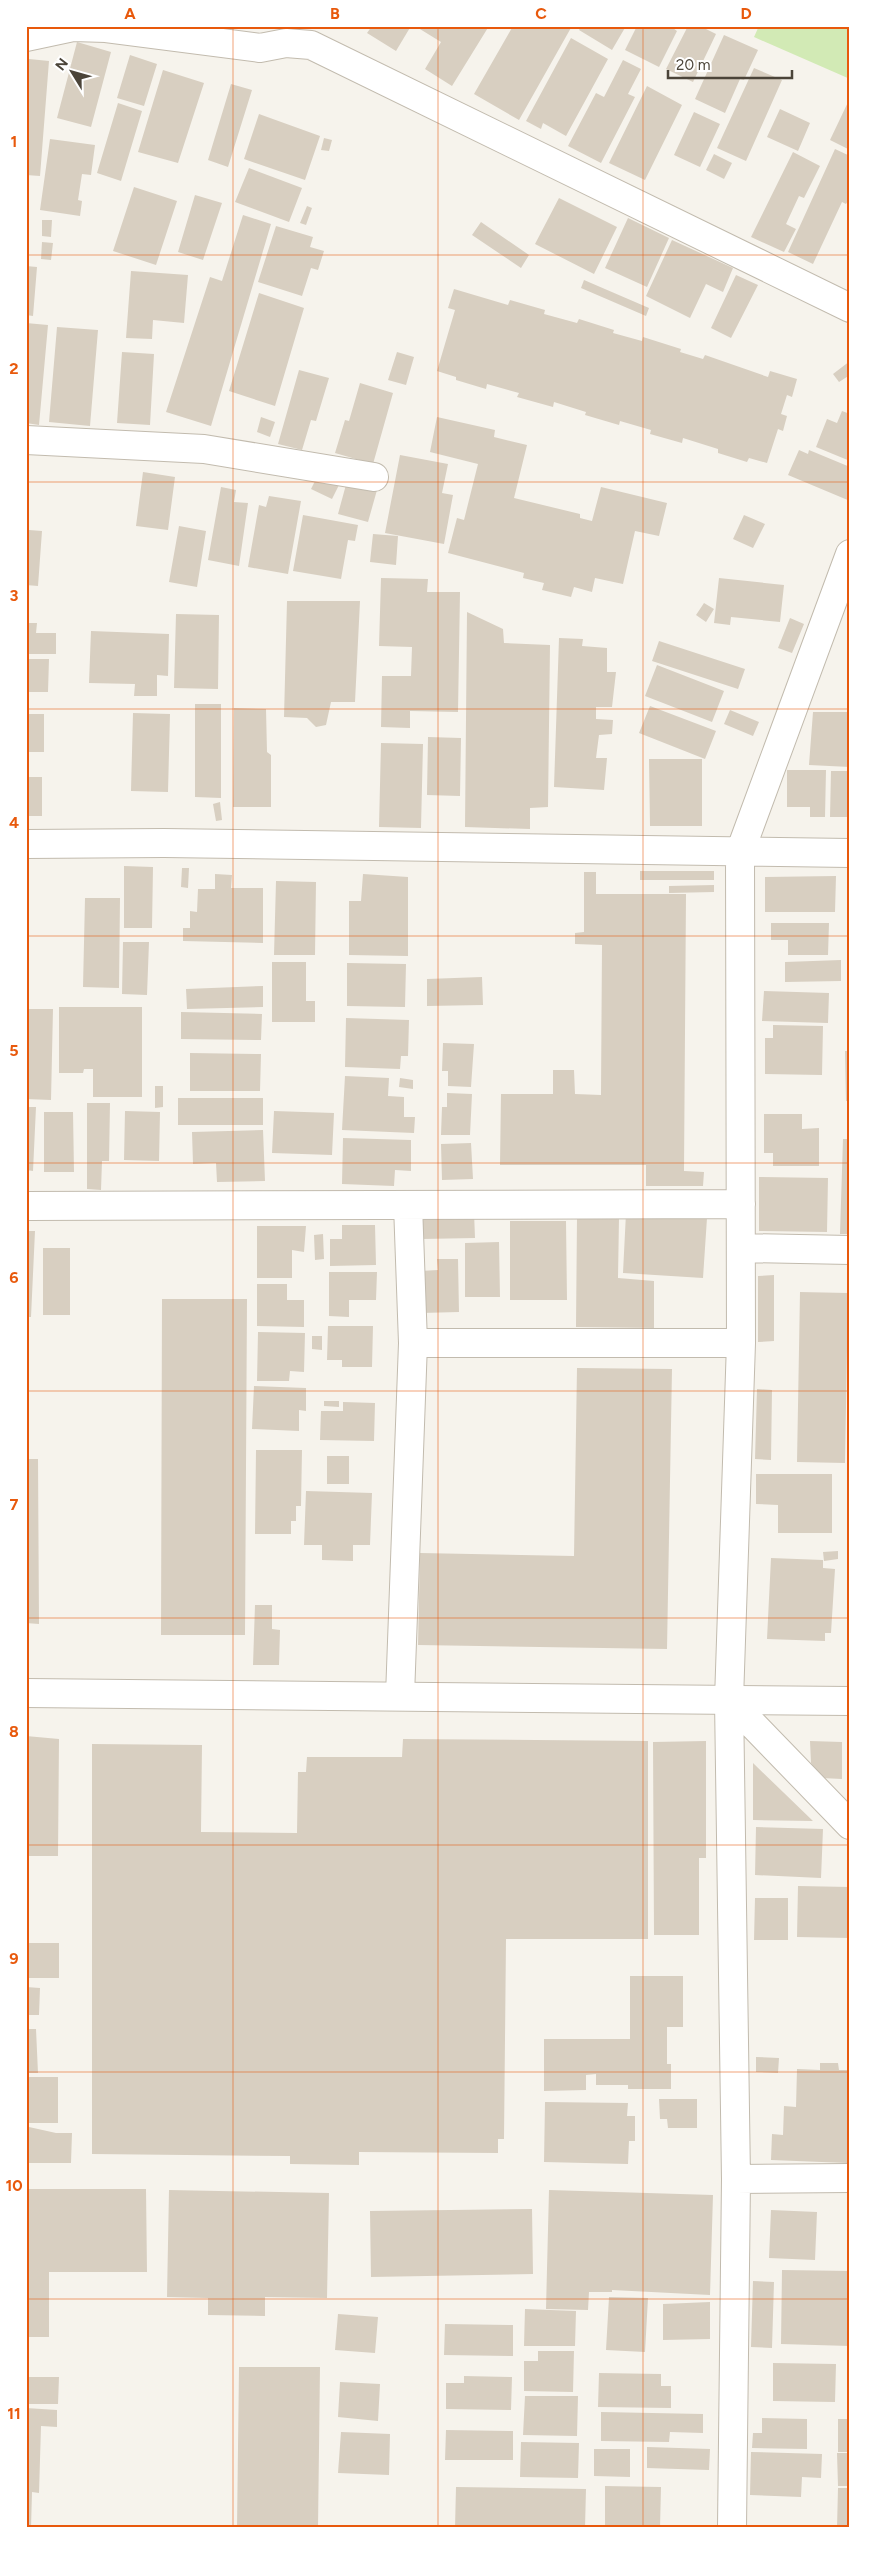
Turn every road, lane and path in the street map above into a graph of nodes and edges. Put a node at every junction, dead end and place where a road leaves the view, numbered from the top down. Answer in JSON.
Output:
{"nodes":[{"id":1,"x":289,"y":35,"type":"edge"},
{"id":2,"x":26,"y":38,"type":"edge"},
{"id":3,"x":850,"y":308,"type":"edge"},
{"id":4,"x":26,"y":440,"type":"edge"},
{"id":5,"x":374,"y":477,"type":"dead end"},
{"id":6,"x":848,"y":563,"type":"edge"},
{"id":7,"x":26,"y":844,"type":"edge"},
{"id":8,"x":740,"y":852,"type":"junction"},
{"id":9,"x":850,"y":853,"type":"edge"},
{"id":10,"x":741,"y":1204,"type":"junction"},
{"id":11,"x":408,"y":1205,"type":"junction"},
{"id":12,"x":26,"y":1206,"type":"edge"},
{"id":13,"x":742,"y":1248,"type":"junction"},
{"id":14,"x":850,"y":1250,"type":"edge"},
{"id":15,"x":413,"y":1342,"type":"junction"},
{"id":16,"x":741,"y":1343,"type":"junction"},
{"id":17,"x":26,"y":1693,"type":"edge"},
{"id":18,"x":400,"y":1696,"type":"junction"},
{"id":19,"x":729,"y":1700,"type":"junction"},
{"id":20,"x":850,"y":1701,"type":"edge"},
{"id":21,"x":850,"y":1825,"type":"edge"},
{"id":22,"x":850,"y":2178,"type":"edge"},
{"id":23,"x":736,"y":2179,"type":"junction"},
{"id":24,"x":732,"y":2528,"type":"edge"}],
"edges":[{"from":1,"to":2,"type":"street"},
{"from":1,"to":3,"type":"street"},
{"from":4,"to":5,"type":"street"},
{"from":6,"to":8,"type":"street"},
{"from":7,"to":8,"type":"street"},
{"from":8,"to":9,"type":"street"},
{"from":8,"to":10,"type":"street"},
{"from":10,"to":11,"type":"street"},
{"from":10,"to":13,"type":"street"},
{"from":11,"to":12,"type":"street"},
{"from":11,"to":15,"type":"street"},
{"from":13,"to":14,"type":"street"},
{"from":13,"to":16,"type":"street"},
{"from":15,"to":16,"type":"street"},
{"from":15,"to":18,"type":"street"},
{"from":16,"to":19,"type":"street"},
{"from":17,"to":18,"type":"street"},
{"from":18,"to":19,"type":"street"},
{"from":19,"to":20,"type":"street"},
{"from":19,"to":21,"type":"street"},
{"from":19,"to":23,"type":"street"},
{"from":22,"to":23,"type":"street"},
{"from":23,"to":24,"type":"street"}]}
